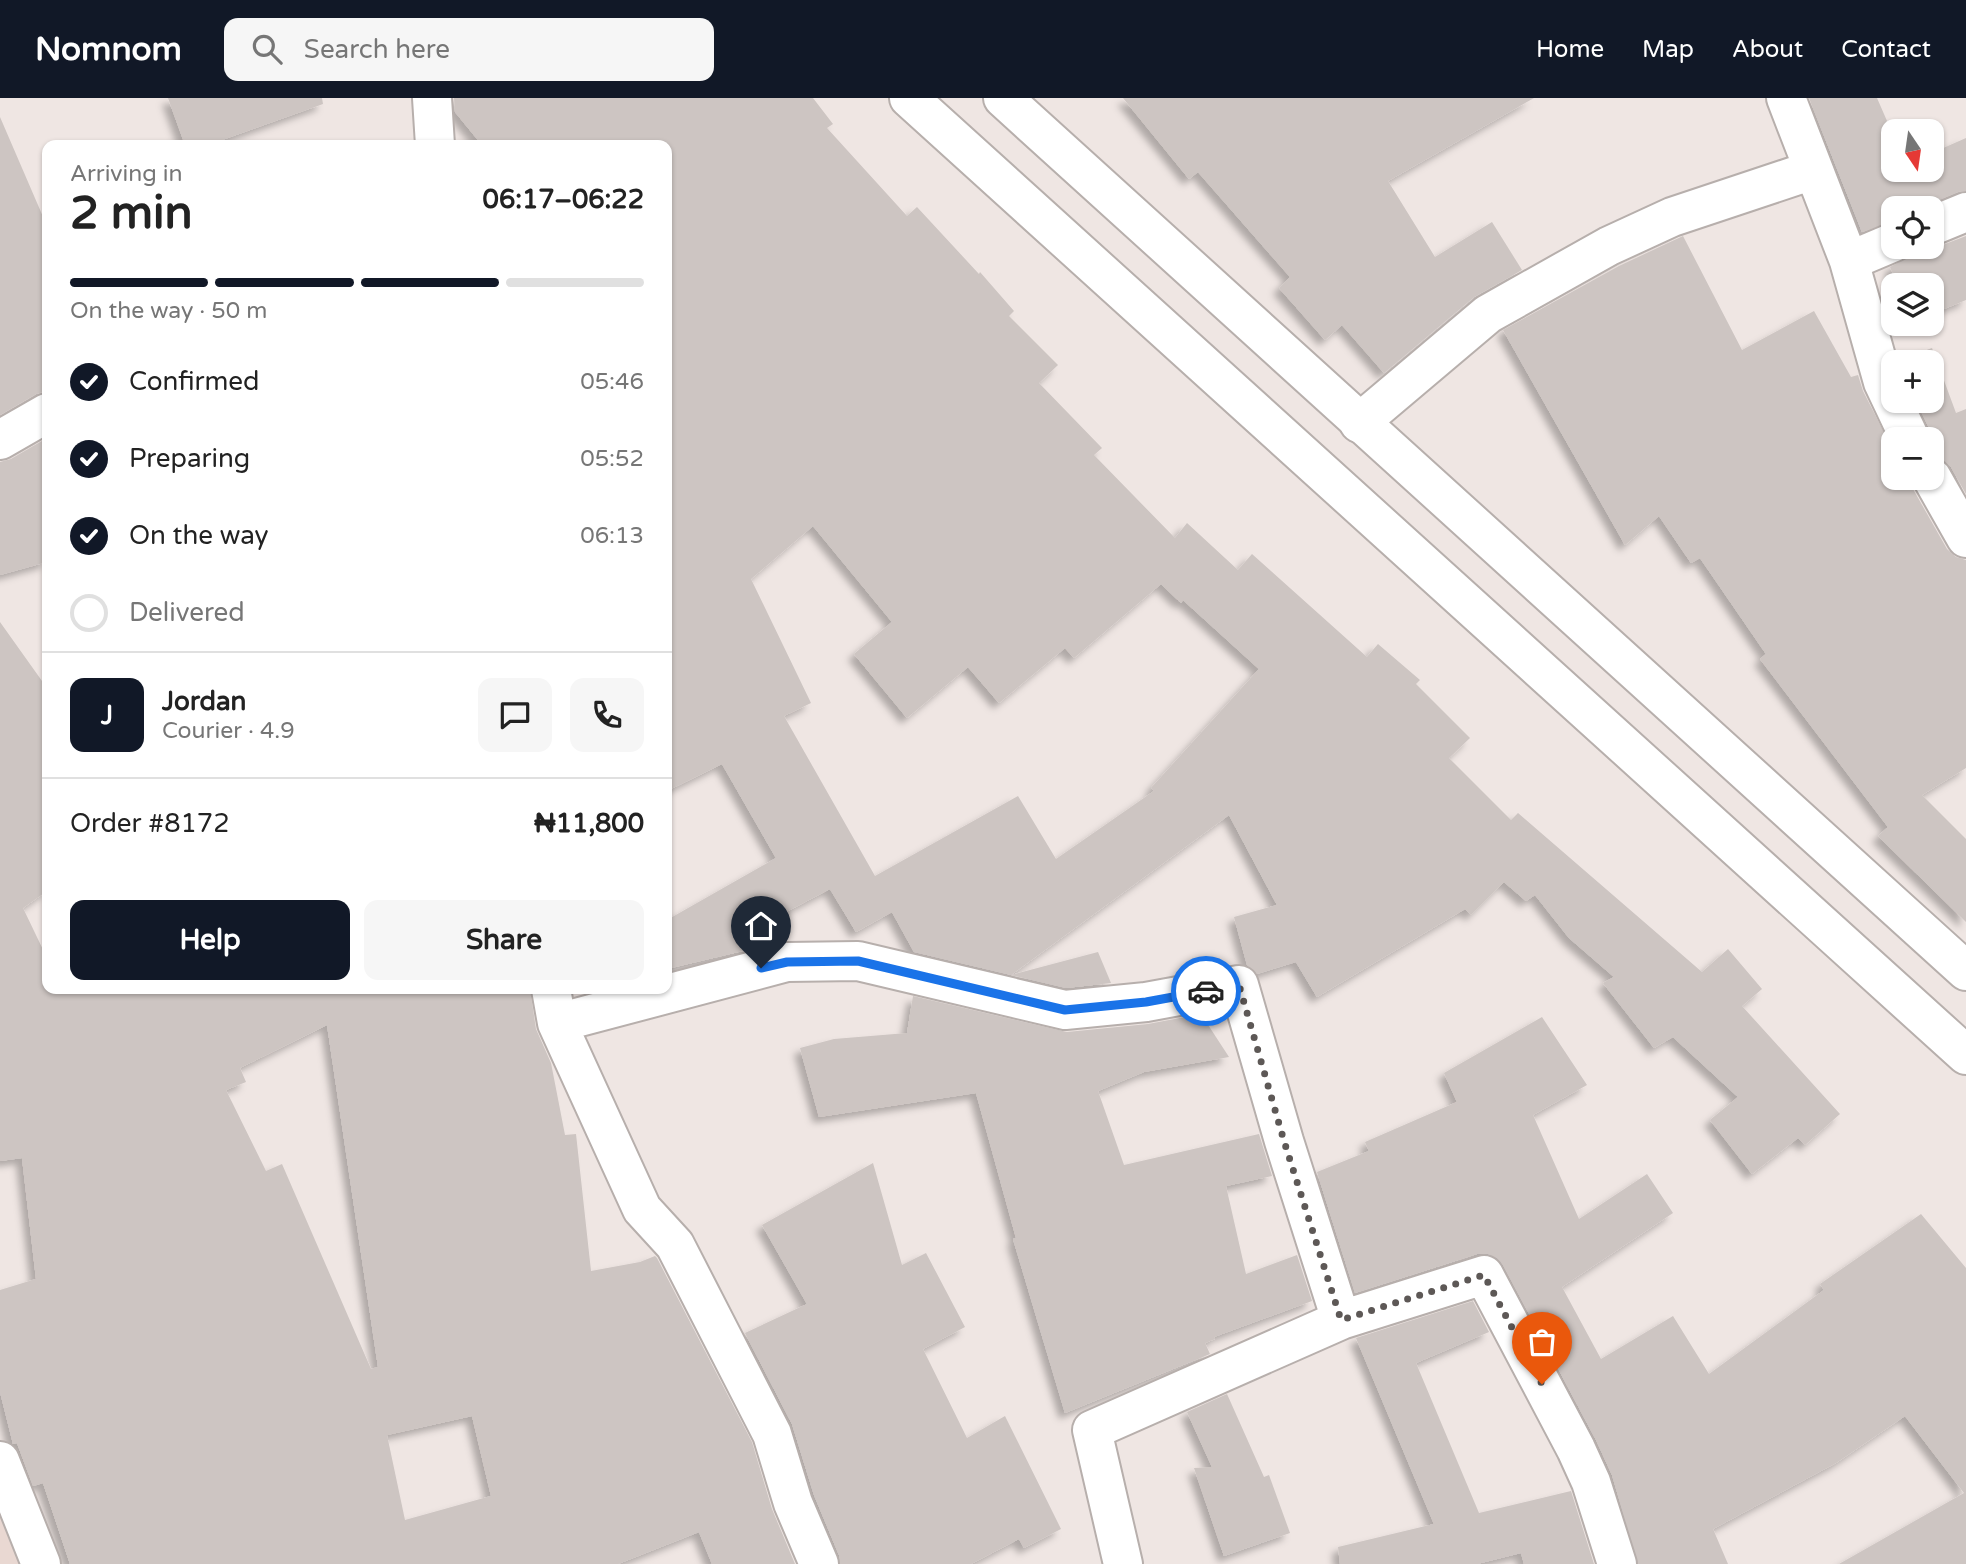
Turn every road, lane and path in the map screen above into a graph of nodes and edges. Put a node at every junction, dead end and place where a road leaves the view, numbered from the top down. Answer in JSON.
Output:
{"nodes":[{"id":1,"x":432,"y":98,"type":"edge"},
{"id":2,"x":909,"y":98,"type":"edge"},
{"id":3,"x":1003,"y":98,"type":"edge"},
{"id":4,"x":1786,"y":98,"type":"edge"},
{"id":5,"x":435,"y":140,"type":"edge"},
{"id":6,"x":1813,"y":170,"type":"junction"},
{"id":7,"x":1966,"y":212,"type":"edge"},
{"id":8,"x":1944,"y":221,"type":"edge"},
{"id":9,"x":1881,"y":247,"type":"edge"},
{"id":10,"x":1849,"y":261,"type":"junction"},
{"id":11,"x":42,"y":417,"type":"edge"},
{"id":12,"x":1359,"y":423,"type":"junction"},
{"id":13,"x":1904,"y":427,"type":"edge"},
{"id":14,"x":0,"y":440,"type":"edge"},
{"id":15,"x":1939,"y":490,"type":"edge"},
{"id":16,"x":1966,"y":538,"type":"edge"},
{"id":17,"x":1966,"y":971,"type":"edge"},
{"id":18,"x":672,"y":984,"type":"edge"},
{"id":19,"x":618,"y":994,"type":"edge"},
{"id":20,"x":554,"y":1006,"type":"edge"},
{"id":21,"x":1966,"y":1055,"type":"edge"},
{"id":22,"x":1341,"y":1320,"type":"junction"},
{"id":23,"x":0,"y":1461,"type":"edge"},
{"id":24,"x":41,"y":1564,"type":"edge"},
{"id":25,"x":819,"y":1564,"type":"edge"},
{"id":26,"x":1123,"y":1564,"type":"edge"},
{"id":27,"x":1617,"y":1564,"type":"edge"}],
"edges":[{"from":1,"to":5,"type":"street"},
{"from":2,"to":21,"type":"street"},
{"from":3,"to":12,"type":"street"},
{"from":4,"to":6,"type":"street"},
{"from":6,"to":10,"type":"street"},
{"from":6,"to":12,"type":"street"},
{"from":7,"to":8,"type":"street"},
{"from":9,"to":10,"type":"street"},
{"from":10,"to":13,"type":"street"},
{"from":11,"to":14,"type":"street"},
{"from":12,"to":17,"type":"street"},
{"from":15,"to":16,"type":"street"},
{"from":18,"to":22,"type":"street"},
{"from":19,"to":20,"type":"street"},
{"from":20,"to":25,"type":"street"},
{"from":22,"to":26,"type":"street"},
{"from":22,"to":27,"type":"street"},
{"from":23,"to":24,"type":"street"}]}
